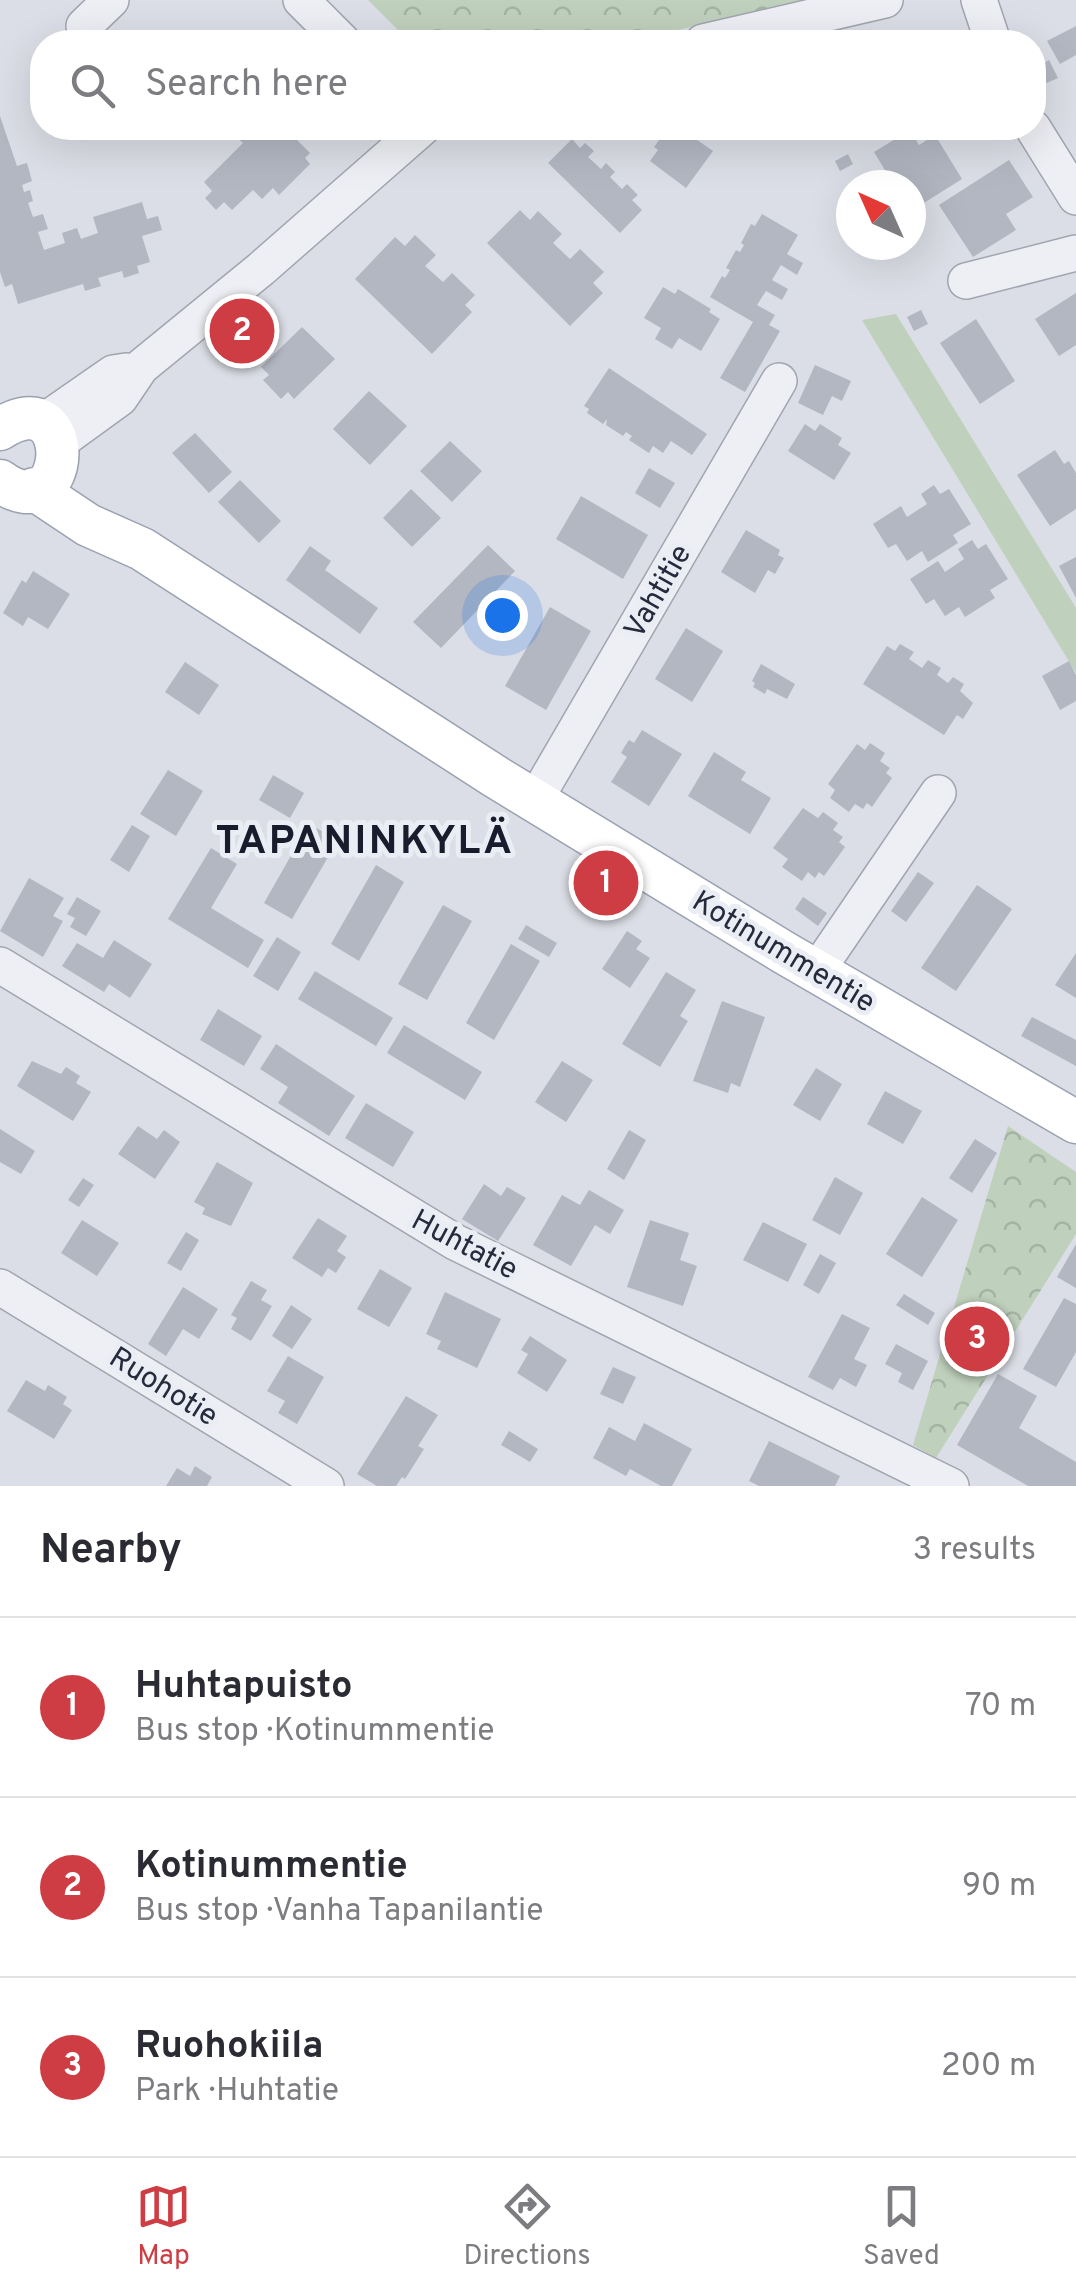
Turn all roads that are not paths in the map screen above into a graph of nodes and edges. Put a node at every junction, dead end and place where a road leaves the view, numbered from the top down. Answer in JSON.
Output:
{"nodes":[{"id":1,"x":111,"y":0,"type":"edge"},
{"id":2,"x":301,"y":0,"type":"edge"},
{"id":3,"x":886,"y":0,"type":"edge"},
{"id":4,"x":979,"y":0,"type":"edge"},
{"id":5,"x":84,"y":26,"type":"dead end"},
{"id":6,"x":331,"y":30,"type":"edge"},
{"id":7,"x":755,"y":30,"type":"edge"},
{"id":8,"x":989,"y":30,"type":"edge"},
{"id":9,"x":408,"y":140,"type":"edge"},
{"id":10,"x":1040,"y":140,"type":"edge"},
{"id":11,"x":1076,"y":198,"type":"edge"},
{"id":12,"x":1076,"y":253,"type":"edge"},
{"id":13,"x":966,"y":281,"type":"dead end"},
{"id":14,"x":779,"y":381,"type":"dead end"},
{"id":15,"x":22,"y":454,"type":"edge"},
{"id":16,"x":938,"y":793,"type":"dead end"},
{"id":17,"x":535,"y":800,"type":"junction"},
{"id":18,"x":0,"y":966,"type":"edge"},
{"id":19,"x":816,"y":972,"type":"junction"},
{"id":20,"x":1076,"y":1122,"type":"edge"},
{"id":21,"x":0,"y":1286,"type":"edge"},
{"id":22,"x":326,"y":1486,"type":"edge"},
{"id":23,"x":951,"y":1486,"type":"edge"}],
"edges":[{"from":1,"to":5,"type":"street"},
{"from":2,"to":6,"type":"street"},
{"from":3,"to":7,"type":"street"},
{"from":4,"to":8,"type":"street"},
{"from":9,"to":15,"type":"street"},
{"from":10,"to":11,"type":"street"},
{"from":12,"to":13,"type":"street"},
{"from":14,"to":17,"type":"street","name":"Vahtitie"},
{"from":15,"to":17,"type":"main road","name":"Kotinummentie"},
{"from":16,"to":19,"type":"street"},
{"from":17,"to":19,"type":"main road","name":"Kotinummentie"},
{"from":18,"to":23,"type":"street","name":"Huhtatie"},
{"from":19,"to":20,"type":"main road","name":"Kotinummentie"},
{"from":21,"to":22,"type":"street","name":"Ruohotie"}]}
